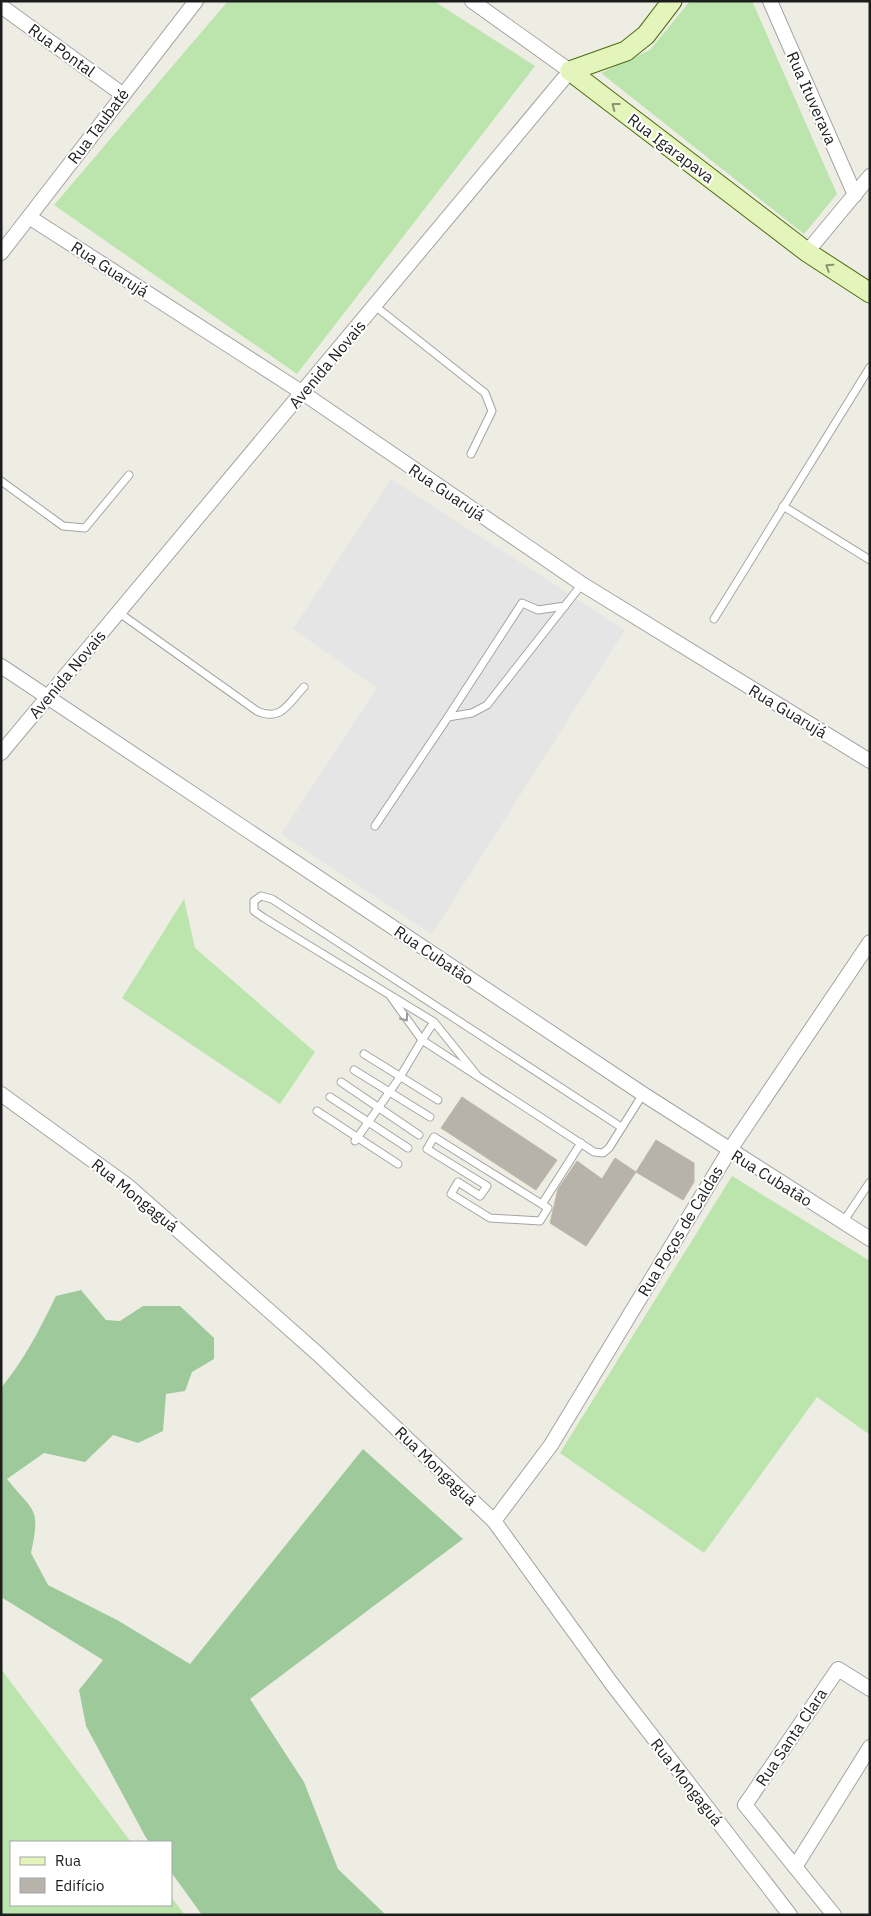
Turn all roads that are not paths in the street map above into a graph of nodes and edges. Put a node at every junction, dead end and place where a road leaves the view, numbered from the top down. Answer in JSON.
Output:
{"nodes":[{"id":1,"x":196,"y":1,"type":"edge"},
{"id":2,"x":472,"y":1,"type":"edge"},
{"id":3,"x":672,"y":1,"type":"edge"},
{"id":4,"x":770,"y":1,"type":"edge"},
{"id":5,"x":1,"y":6,"type":"edge"},
{"id":6,"x":570,"y":71,"type":"junction"},
{"id":7,"x":122,"y":94,"type":"junction"},
{"id":8,"x":870,"y":176,"type":"edge"},
{"id":9,"x":855,"y":195,"type":"junction"},
{"id":10,"x":29,"y":217,"type":"junction"},
{"id":11,"x":1,"y":252,"type":"edge"},
{"id":12,"x":807,"y":252,"type":"junction"},
{"id":13,"x":869,"y":291,"type":"edge"},
{"id":14,"x":375,"y":306,"type":"junction"},
{"id":15,"x":870,"y":367,"type":"edge"},
{"id":16,"x":303,"y":393,"type":"junction"},
{"id":17,"x":471,"y":454,"type":"dead end"},
{"id":18,"x":129,"y":476,"type":"dead end"},
{"id":19,"x":1,"y":481,"type":"edge"},
{"id":20,"x":782,"y":506,"type":"junction"},
{"id":21,"x":870,"y":560,"type":"edge"},
{"id":22,"x":582,"y":584,"type":"junction"},
{"id":23,"x":565,"y":606,"type":"junction"},
{"id":24,"x":118,"y":612,"type":"junction"},
{"id":25,"x":714,"y":619,"type":"dead end"},
{"id":26,"x":1,"y":666,"type":"edge"},
{"id":27,"x":304,"y":687,"type":"dead end"},
{"id":28,"x":47,"y":698,"type":"junction"},
{"id":29,"x":448,"y":717,"type":"junction"},
{"id":30,"x":1,"y":753,"type":"edge"},
{"id":31,"x":870,"y":761,"type":"edge"},
{"id":32,"x":375,"y":826,"type":"dead end"},
{"id":33,"x":870,"y":942,"type":"edge"},
{"id":34,"x":389,"y":995,"type":"junction"},
{"id":35,"x":434,"y":1022,"type":"junction"},
{"id":36,"x":422,"y":1040,"type":"junction"},
{"id":37,"x":364,"y":1054,"type":"dead end"},
{"id":38,"x":354,"y":1070,"type":"dead end"},
{"id":39,"x":400,"y":1077,"type":"junction"},
{"id":40,"x":480,"y":1079,"type":"junction"},
{"id":41,"x":341,"y":1082,"type":"dead end"},
{"id":42,"x":390,"y":1092,"type":"junction"},
{"id":43,"x":1,"y":1094,"type":"edge"},
{"id":44,"x":643,"y":1094,"type":"junction"},
{"id":45,"x":330,"y":1097,"type":"dead end"},
{"id":46,"x":438,"y":1100,"type":"dead end"},
{"id":47,"x":379,"y":1107,"type":"junction"},
{"id":48,"x":317,"y":1111,"type":"dead end"},
{"id":49,"x":430,"y":1117,"type":"dead end"},
{"id":50,"x":368,"y":1122,"type":"junction"},
{"id":51,"x":620,"y":1127,"type":"junction"},
{"id":52,"x":420,"y":1135,"type":"dead end"},
{"id":53,"x":356,"y":1139,"type":"junction"},
{"id":54,"x":581,"y":1143,"type":"junction"},
{"id":55,"x":408,"y":1148,"type":"dead end"},
{"id":56,"x":729,"y":1150,"type":"junction"},
{"id":57,"x":398,"y":1164,"type":"dead end"},
{"id":58,"x":870,"y":1182,"type":"edge"},
{"id":59,"x":542,"y":1204,"type":"junction"},
{"id":60,"x":843,"y":1222,"type":"junction"},
{"id":61,"x":870,"y":1239,"type":"edge"},
{"id":62,"x":494,"y":1521,"type":"junction"},
{"id":63,"x":870,"y":1689,"type":"edge"},
{"id":64,"x":870,"y":1747,"type":"edge"},
{"id":65,"x":795,"y":1867,"type":"junction"},
{"id":66,"x":790,"y":1915,"type":"edge"},
{"id":67,"x":834,"y":1915,"type":"edge"}],
"edges":[{"from":1,"to":7,"type":"street","name":"Rua Taubaté"},
{"from":2,"to":6,"type":"street","name":"Rua Igarapava"},
{"from":3,"to":6,"type":"street","name":"Avenida Novais"},
{"from":4,"to":9,"type":"street","name":"Rua Ituverava"},
{"from":5,"to":7,"type":"street","name":"Rua Pontal"},
{"from":12,"to":6,"type":"street","name":"Rua Igarapava","one_way":true},
{"from":6,"to":14,"type":"street","name":"Avenida Novais"},
{"from":7,"to":10,"type":"street","name":"Rua Taubaté"},
{"from":8,"to":9,"type":"street"},
{"from":9,"to":12,"type":"street"},
{"from":10,"to":11,"type":"street","name":"Rua Taubaté"},
{"from":10,"to":16,"type":"street","name":"Rua Guarujá"},
{"from":13,"to":12,"type":"street","name":"Rua Igarapava","one_way":true},
{"from":14,"to":16,"type":"street","name":"Avenida Novais"},
{"from":14,"to":17,"type":"lane"},
{"from":15,"to":20,"type":"lane"},
{"from":16,"to":22,"type":"street","name":"Rua Guarujá"},
{"from":16,"to":24,"type":"street","name":"Avenida Novais"},
{"from":18,"to":19,"type":"lane"},
{"from":20,"to":21,"type":"lane"},
{"from":20,"to":25,"type":"lane"},
{"from":22,"to":23,"type":"lane"},
{"from":22,"to":31,"type":"street","name":"Rua Guarujá"},
{"from":23,"to":29,"type":"lane"},
{"from":23,"to":29,"type":"lane"},
{"from":24,"to":27,"type":"lane"},
{"from":24,"to":28,"type":"street","name":"Avenida Novais"},
{"from":26,"to":28,"type":"street","name":"Rua Cubatão"},
{"from":28,"to":30,"type":"street","name":"Avenida Novais"},
{"from":28,"to":44,"type":"street","name":"Rua Cubatão"},
{"from":29,"to":32,"type":"lane"},
{"from":33,"to":56,"type":"street","name":"Rua Poços de Caldas"},
{"from":34,"to":35,"type":"lane"},
{"from":34,"to":36,"type":"lane","one_way":true},
{"from":34,"to":51,"type":"lane"},
{"from":35,"to":36,"type":"lane"},
{"from":35,"to":40,"type":"lane"},
{"from":36,"to":39,"type":"lane"},
{"from":36,"to":40,"type":"lane"},
{"from":37,"to":39,"type":"lane"},
{"from":38,"to":42,"type":"lane"},
{"from":39,"to":42,"type":"lane"},
{"from":39,"to":46,"type":"lane"},
{"from":40,"to":54,"type":"lane"},
{"from":41,"to":47,"type":"lane"},
{"from":42,"to":47,"type":"lane"},
{"from":42,"to":49,"type":"lane"},
{"from":43,"to":62,"type":"street","name":"Rua Mongaguá"},
{"from":44,"to":51,"type":"lane"},
{"from":44,"to":56,"type":"street","name":"Rua Cubatão"},
{"from":45,"to":50,"type":"lane"},
{"from":47,"to":50,"type":"lane"},
{"from":47,"to":52,"type":"lane"},
{"from":48,"to":53,"type":"lane"},
{"from":50,"to":53,"type":"lane"},
{"from":50,"to":55,"type":"lane"},
{"from":51,"to":54,"type":"lane"},
{"from":53,"to":57,"type":"lane"},
{"from":54,"to":59,"type":"lane"},
{"from":56,"to":60,"type":"street","name":"Rua Cubatão"},
{"from":56,"to":62,"type":"street","name":"Rua Poços de Caldas"},
{"from":58,"to":60,"type":"lane"},
{"from":59,"to":59,"type":"lane"},
{"from":60,"to":61,"type":"street","name":"Rua Cubatão"},
{"from":62,"to":66,"type":"street","name":"Rua Mongaguá"},
{"from":63,"to":65,"type":"street","name":"Rua Santa Clara"},
{"from":64,"to":65,"type":"street"},
{"from":65,"to":67,"type":"street"}]}
